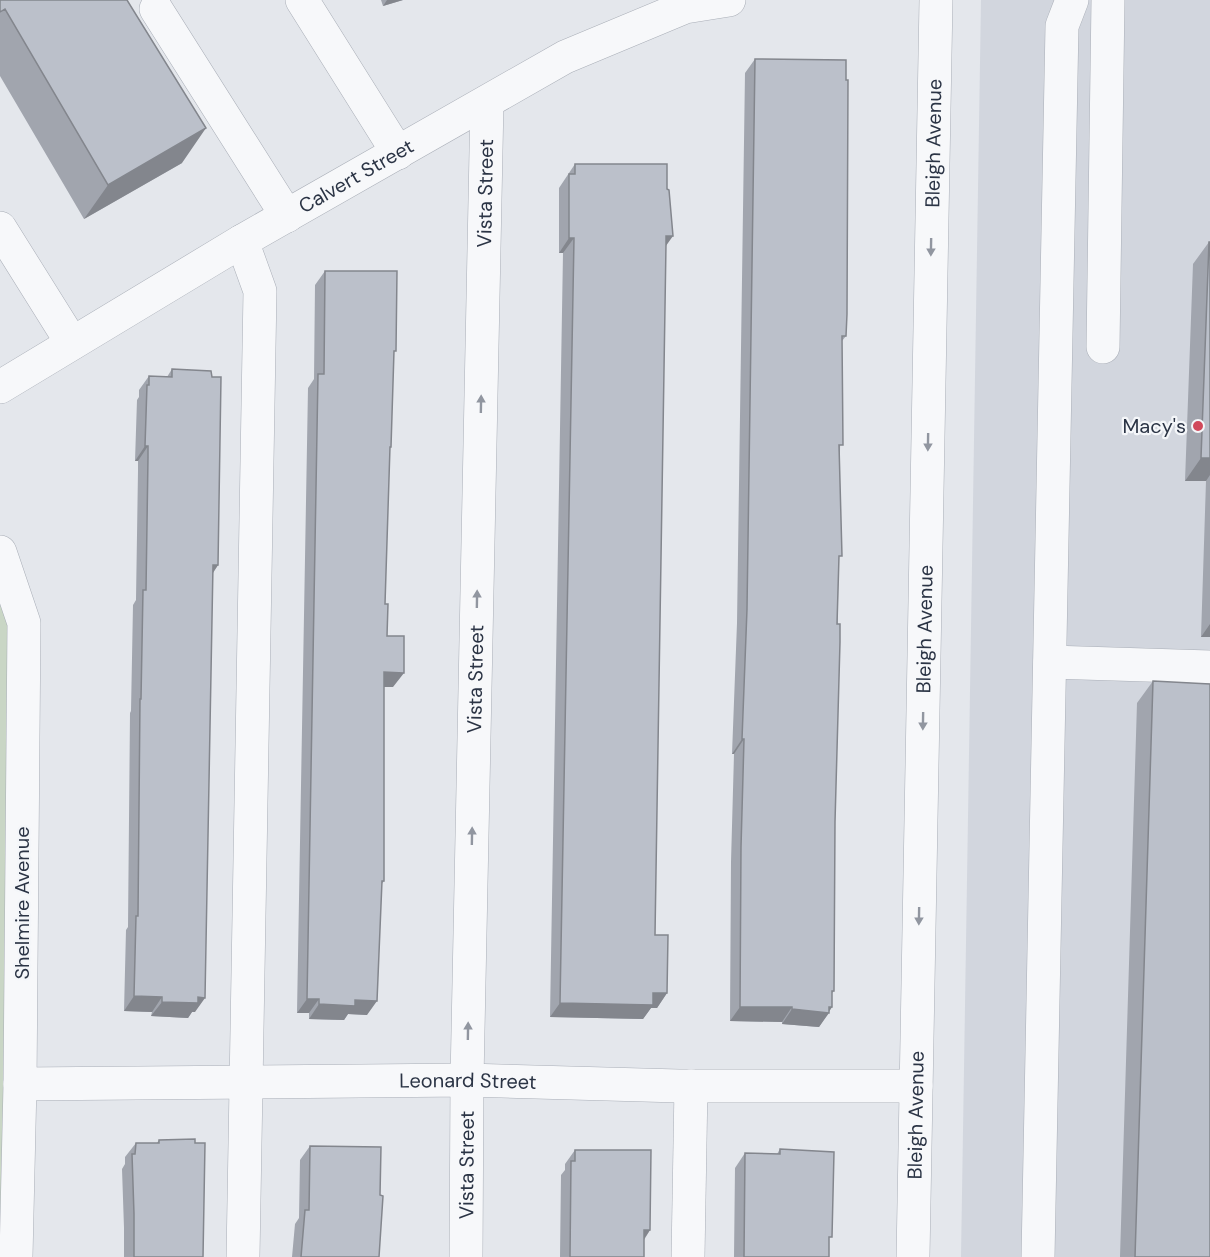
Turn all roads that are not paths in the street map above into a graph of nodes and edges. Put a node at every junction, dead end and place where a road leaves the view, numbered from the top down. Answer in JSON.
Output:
{"nodes":[{"id":1,"x":302,"y":0,"type":"edge"},
{"id":2,"x":729,"y":0,"type":"edge"},
{"id":3,"x":936,"y":0,"type":"edge"},
{"id":4,"x":1072,"y":0,"type":"edge"},
{"id":5,"x":1108,"y":0,"type":"edge"},
{"id":6,"x":156,"y":9,"type":"dead end"},
{"id":7,"x":487,"y":102,"type":"junction"},
{"id":8,"x":398,"y":153,"type":"junction"},
{"id":9,"x":287,"y":216,"type":"junction"},
{"id":10,"x":0,"y":228,"type":"edge"},
{"id":11,"x":242,"y":241,"type":"junction"},
{"id":12,"x":72,"y":343,"type":"junction"},
{"id":13,"x":1103,"y":346,"type":"dead end"},
{"id":14,"x":0,"y":387,"type":"edge"},
{"id":15,"x":0,"y":552,"type":"edge"},
{"id":16,"x":1050,"y":662,"type":"junction"},
{"id":17,"x":1210,"y":668,"type":"edge"},
{"id":18,"x":468,"y":1080,"type":"junction"},
{"id":19,"x":246,"y":1082,"type":"junction"},
{"id":20,"x":20,"y":1084,"type":"junction"},
{"id":21,"x":691,"y":1086,"type":"junction"},
{"id":22,"x":916,"y":1086,"type":"junction"},
{"id":23,"x":16,"y":1257,"type":"edge"},
{"id":24,"x":243,"y":1257,"type":"edge"},
{"id":25,"x":466,"y":1257,"type":"edge"},
{"id":26,"x":688,"y":1257,"type":"edge"},
{"id":27,"x":913,"y":1257,"type":"edge"},
{"id":28,"x":1038,"y":1257,"type":"edge"}],
"edges":[{"from":1,"to":8,"type":"street"},
{"from":2,"to":7,"type":"street","name":"Calvert Street"},
{"from":3,"to":22,"type":"street","name":"Bleigh Avenue","one_way":true},
{"from":4,"to":16,"type":"street"},
{"from":5,"to":13,"type":"street"},
{"from":6,"to":9,"type":"street"},
{"from":7,"to":8,"type":"street","name":"Calvert Street"},
{"from":18,"to":7,"type":"street","name":"Vista Street","one_way":true},
{"from":8,"to":9,"type":"street","name":"Calvert Street"},
{"from":9,"to":11,"type":"street","name":"Calvert Street"},
{"from":10,"to":12,"type":"street"},
{"from":11,"to":12,"type":"street","name":"Calvert Street"},
{"from":11,"to":19,"type":"street"},
{"from":12,"to":14,"type":"street","name":"Calvert Street"},
{"from":15,"to":20,"type":"street","name":"Shelmire Avenue"},
{"from":16,"to":17,"type":"street"},
{"from":16,"to":28,"type":"street"},
{"from":18,"to":19,"type":"street","name":"Leonard Street"},
{"from":18,"to":21,"type":"street","name":"Leonard Street"},
{"from":18,"to":25,"type":"street","name":"Vista Street"},
{"from":19,"to":20,"type":"street","name":"Leonard Street"},
{"from":19,"to":24,"type":"street"},
{"from":20,"to":23,"type":"street","name":"Shelmire Avenue"},
{"from":21,"to":22,"type":"street","name":"Leonard Street"},
{"from":21,"to":26,"type":"street"},
{"from":22,"to":27,"type":"street","name":"Bleigh Avenue"}]}
